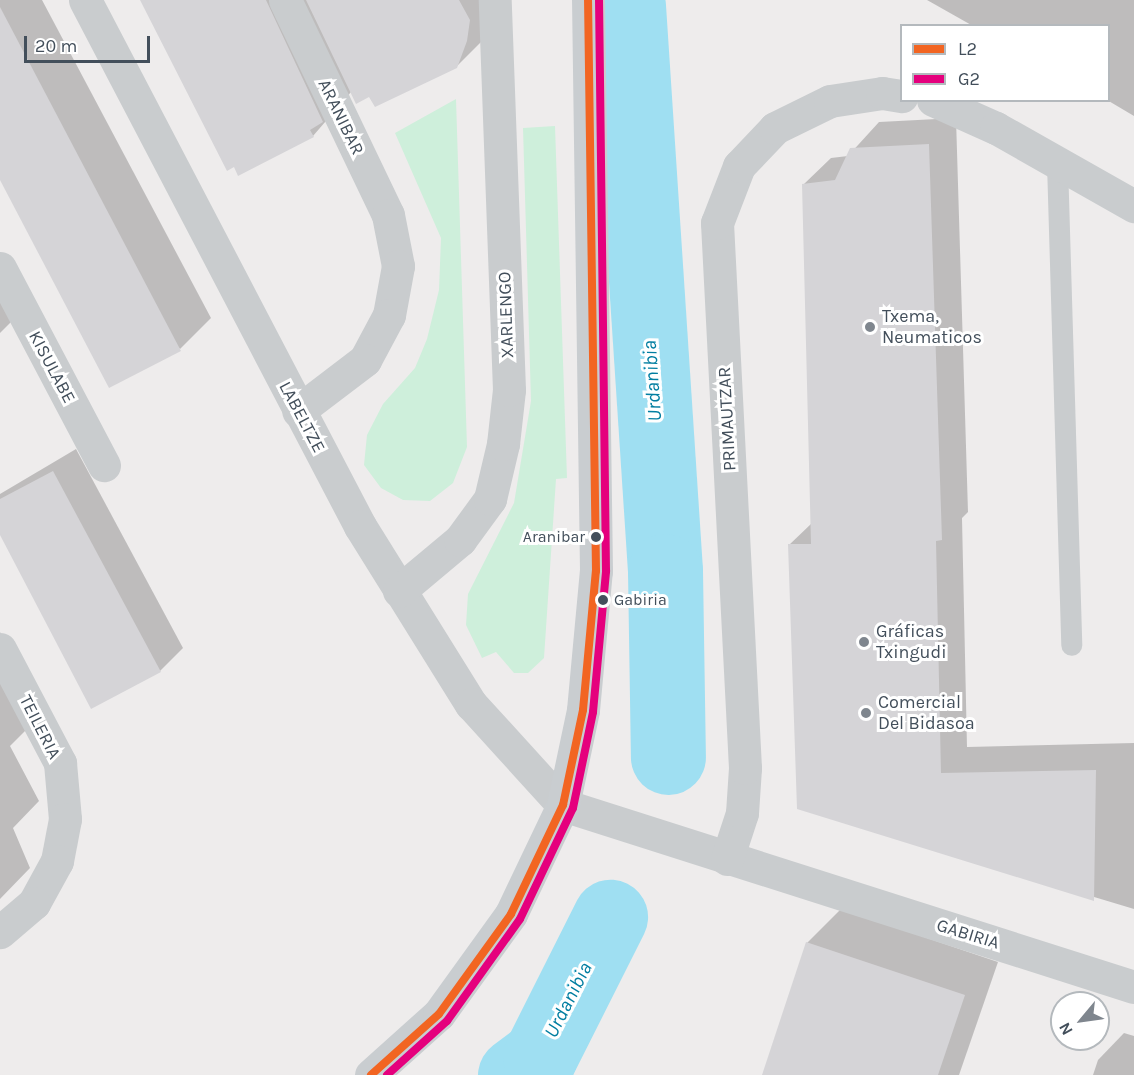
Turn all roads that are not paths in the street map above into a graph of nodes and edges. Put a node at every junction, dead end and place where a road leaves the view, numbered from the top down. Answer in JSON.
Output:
{"nodes":[{"id":1,"x":85,"y":0,"type":"edge"},
{"id":2,"x":285,"y":0,"type":"edge"},
{"id":3,"x":495,"y":0,"type":"edge"},
{"id":4,"x":588,"y":0,"type":"edge"},
{"id":5,"x":900,"y":96,"type":"edge"},
{"id":6,"x":937,"y":102,"type":"edge"},
{"id":7,"x":1057,"y":163,"type":"junction"},
{"id":8,"x":1134,"y":206,"type":"edge"},
{"id":9,"x":0,"y":268,"type":"edge"},
{"id":10,"x":298,"y":411,"type":"junction"},
{"id":11,"x":104,"y":465,"type":"dead end"},
{"id":12,"x":399,"y":591,"type":"junction"},
{"id":13,"x":1071,"y":645,"type":"dead end"},
{"id":14,"x":0,"y":649,"type":"edge"},
{"id":15,"x":563,"y":805,"type":"junction"},
{"id":16,"x":727,"y":859,"type":"junction"},
{"id":17,"x":0,"y":932,"type":"edge"},
{"id":18,"x":1134,"y":987,"type":"edge"},
{"id":19,"x":371,"y":1075,"type":"edge"}],
"edges":[{"from":1,"to":10,"type":"street","name":"LABELTZE"},
{"from":2,"to":10,"type":"street","name":"ARANIBAR"},
{"from":3,"to":12,"type":"street","name":"XARLENGO"},
{"from":4,"to":15,"type":"main road"},
{"from":5,"to":16,"type":"street","name":"PRIMAUTZAR"},
{"from":6,"to":7,"type":"street"},
{"from":7,"to":8,"type":"street"},
{"from":7,"to":13,"type":"lane"},
{"from":9,"to":11,"type":"street","name":"KISULABE"},
{"from":10,"to":12,"type":"street","name":"LABELTZE"},
{"from":12,"to":15,"type":"street","name":"LABELTZE"},
{"from":14,"to":17,"type":"street","name":"TEILERIA"},
{"from":15,"to":16,"type":"street","name":"GABIRIA"},
{"from":15,"to":19,"type":"main road"},
{"from":16,"to":18,"type":"street","name":"GABIRIA"}]}
